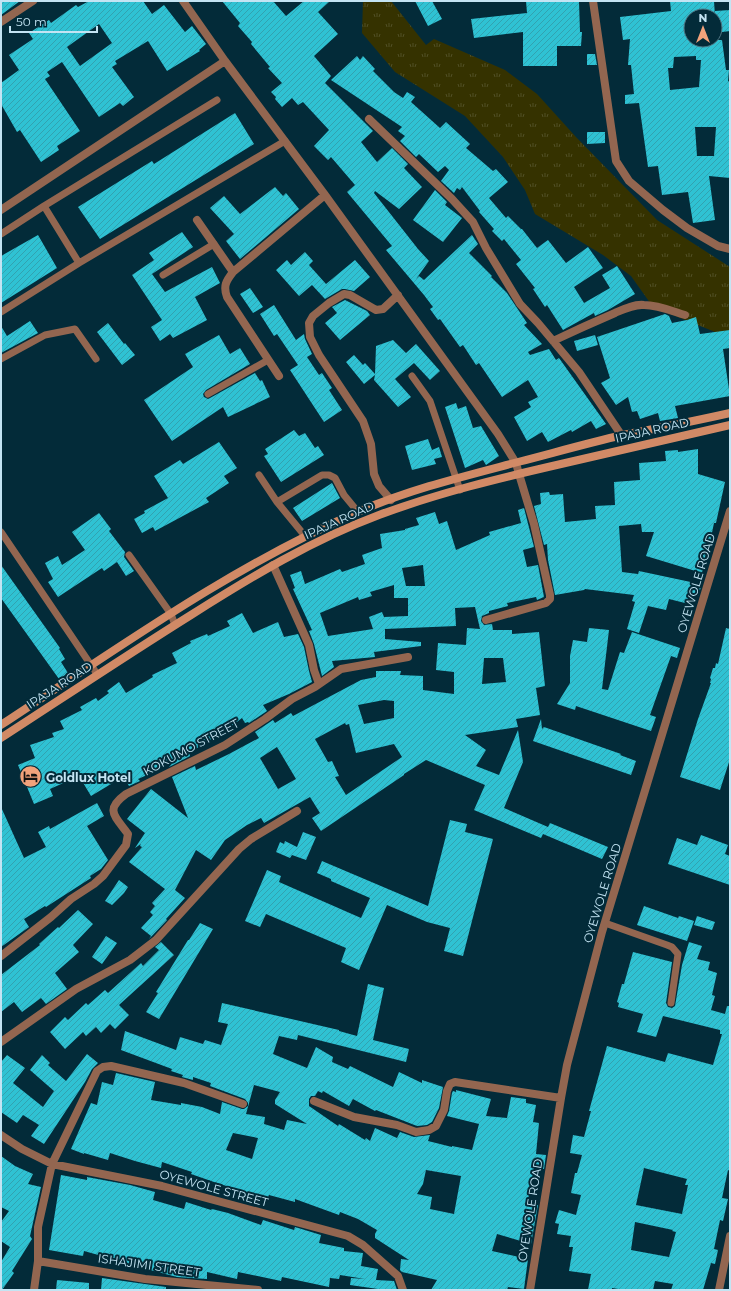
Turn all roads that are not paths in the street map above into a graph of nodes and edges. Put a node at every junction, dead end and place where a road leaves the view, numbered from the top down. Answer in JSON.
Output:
{"nodes":[{"id":1,"x":33,"y":1,"type":"edge"},
{"id":2,"x":183,"y":1,"type":"edge"},
{"id":3,"x":593,"y":1,"type":"edge"},
{"id":4,"x":1,"y":22,"type":"edge"},
{"id":5,"x":225,"y":62,"type":"junction"},
{"id":6,"x":217,"y":100,"type":"dead end"},
{"id":7,"x":369,"y":119,"type":"dead end"},
{"id":8,"x":286,"y":141,"type":"junction"},
{"id":9,"x":325,"y":195,"type":"junction"},
{"id":10,"x":44,"y":206,"type":"junction"},
{"id":11,"x":1,"y":210,"type":"edge"},
{"id":12,"x":197,"y":220,"type":"dead end"},
{"id":13,"x":1,"y":234,"type":"edge"},
{"id":14,"x":214,"y":244,"type":"junction"},
{"id":15,"x":730,"y":249,"type":"edge"},
{"id":16,"x":79,"y":263,"type":"junction"},
{"id":17,"x":233,"y":272,"type":"junction"},
{"id":18,"x":163,"y":275,"type":"dead end"},
{"id":19,"x":398,"y":294,"type":"junction"},
{"id":20,"x":1,"y":312,"type":"edge"},
{"id":21,"x":685,"y":315,"type":"dead end"},
{"id":22,"x":553,"y":341,"type":"junction"},
{"id":23,"x":1,"y":359,"type":"edge"},
{"id":24,"x":96,"y":359,"type":"dead end"},
{"id":25,"x":268,"y":360,"type":"junction"},
{"id":26,"x":279,"y":376,"type":"dead end"},
{"id":27,"x":412,"y":376,"type":"dead end"},
{"id":28,"x":208,"y":394,"type":"dead end"},
{"id":29,"x":730,"y":413,"type":"edge"},
{"id":30,"x":730,"y":425,"type":"edge"},
{"id":31,"x":622,"y":436,"type":"junction"},
{"id":32,"x":516,"y":463,"type":"junction"},
{"id":33,"x":519,"y":474,"type":"junction"},
{"id":34,"x":259,"y":475,"type":"dead end"},
{"id":35,"x":457,"y":478,"type":"junction"},
{"id":36,"x":460,"y":490,"type":"junction"},
{"id":37,"x":390,"y":500,"type":"junction"},
{"id":38,"x":277,"y":502,"type":"junction"},
{"id":39,"x":730,"y":511,"type":"edge"},
{"id":40,"x":358,"y":512,"type":"junction"},
{"id":41,"x":330,"y":525,"type":"junction"},
{"id":42,"x":1,"y":532,"type":"edge"},
{"id":43,"x":333,"y":535,"type":"junction"},
{"id":44,"x":305,"y":536,"type":"junction"},
{"id":45,"x":129,"y":555,"type":"dead end"},
{"id":46,"x":273,"y":565,"type":"junction"},
{"id":47,"x":171,"y":614,"type":"junction"},
{"id":48,"x":486,"y":620,"type":"dead end"},
{"id":49,"x":175,"y":625,"type":"junction"},
{"id":50,"x":408,"y":657,"type":"dead end"},
{"id":51,"x":90,"y":665,"type":"junction"},
{"id":52,"x":97,"y":674,"type":"junction"},
{"id":53,"x":319,"y":684,"type":"junction"},
{"id":54,"x":1,"y":725,"type":"edge"},
{"id":55,"x":1,"y":738,"type":"edge"},
{"id":56,"x":297,"y":811,"type":"dead end"},
{"id":57,"x":605,"y":923,"type":"junction"},
{"id":58,"x":1,"y":956,"type":"edge"},
{"id":59,"x":671,"y":1003,"type":"dead end"},
{"id":60,"x":1,"y":1042,"type":"edge"},
{"id":61,"x":561,"y":1098,"type":"junction"},
{"id":62,"x":314,"y":1101,"type":"dead end"},
{"id":63,"x":243,"y":1104,"type":"dead end"},
{"id":64,"x":1,"y":1135,"type":"edge"},
{"id":65,"x":52,"y":1164,"type":"junction"},
{"id":66,"x":730,"y":1236,"type":"edge"},
{"id":67,"x":38,"y":1261,"type":"junction"},
{"id":68,"x":34,"y":1290,"type":"edge"},
{"id":69,"x":258,"y":1290,"type":"edge"},
{"id":70,"x":403,"y":1290,"type":"edge"},
{"id":71,"x":530,"y":1290,"type":"edge"},
{"id":72,"x":719,"y":1290,"type":"edge"}],
"edges":[{"from":1,"to":4,"type":"street"},
{"from":2,"to":5,"type":"street"},
{"from":3,"to":15,"type":"street"},
{"from":5,"to":8,"type":"street"},
{"from":5,"to":11,"type":"street"},
{"from":6,"to":10,"type":"lane"},
{"from":7,"to":22,"type":"street"},
{"from":8,"to":9,"type":"street"},
{"from":8,"to":16,"type":"lane"},
{"from":9,"to":17,"type":"street"},
{"from":9,"to":19,"type":"street"},
{"from":10,"to":13,"type":"lane"},
{"from":10,"to":16,"type":"lane"},
{"from":12,"to":14,"type":"street"},
{"from":14,"to":17,"type":"street"},
{"from":14,"to":18,"type":"lane"},
{"from":16,"to":20,"type":"lane"},
{"from":17,"to":25,"type":"street"},
{"from":19,"to":32,"type":"street"},
{"from":19,"to":37,"type":"street"},
{"from":21,"to":22,"type":"street"},
{"from":22,"to":31,"type":"street"},
{"from":23,"to":24,"type":"lane"},
{"from":25,"to":26,"type":"street"},
{"from":25,"to":28,"type":"lane"},
{"from":27,"to":35,"type":"lane"},
{"from":29,"to":31,"type":"main road","name":"IPAJA ROAD"},
{"from":30,"to":33,"type":"main road","name":"IPAJA ROAD"},
{"from":31,"to":32,"type":"main road","name":"IPAJA ROAD"},
{"from":32,"to":33,"type":"street"},
{"from":32,"to":35,"type":"main road","name":"IPAJA ROAD"},
{"from":33,"to":36,"type":"main road","name":"IPAJA ROAD"},
{"from":33,"to":48,"type":"street"},
{"from":34,"to":38,"type":"lane"},
{"from":35,"to":36,"type":"lane"},
{"from":35,"to":37,"type":"main road","name":"IPAJA ROAD"},
{"from":36,"to":43,"type":"main road","name":"IPAJA ROAD"},
{"from":37,"to":40,"type":"main road","name":"IPAJA ROAD"},
{"from":38,"to":40,"type":"lane"},
{"from":38,"to":44,"type":"lane"},
{"from":39,"to":57,"type":"street","name":"OYEWOLE ROAD"},
{"from":40,"to":41,"type":"main road","name":"IPAJA ROAD"},
{"from":41,"to":43,"type":"main road"},
{"from":41,"to":44,"type":"main road","name":"IPAJA ROAD"},
{"from":42,"to":51,"type":"lane"},
{"from":43,"to":46,"type":"main road","name":"IPAJA ROAD"},
{"from":44,"to":47,"type":"main road","name":"IPAJA ROAD"},
{"from":45,"to":47,"type":"lane"},
{"from":46,"to":49,"type":"main road","name":"IPAJA ROAD"},
{"from":46,"to":53,"type":"street"},
{"from":47,"to":49,"type":"lane"},
{"from":47,"to":51,"type":"main road","name":"IPAJA ROAD"},
{"from":49,"to":52,"type":"main road","name":"IPAJA ROAD"},
{"from":50,"to":53,"type":"street","name":"KOKUMO STREET"},
{"from":51,"to":52,"type":"lane"},
{"from":51,"to":54,"type":"main road","name":"IPAJA ROAD"},
{"from":52,"to":55,"type":"main road","name":"IPAJA ROAD"},
{"from":53,"to":58,"type":"street","name":"KOKUMO STREET"},
{"from":56,"to":60,"type":"street"},
{"from":57,"to":59,"type":"lane"},
{"from":57,"to":61,"type":"street","name":"OYEWOLE ROAD"},
{"from":61,"to":62,"type":"street"},
{"from":61,"to":71,"type":"street","name":"OYEWOLE ROAD"},
{"from":63,"to":65,"type":"street"},
{"from":64,"to":65,"type":"street","name":"OYEWOLE STREET"},
{"from":65,"to":67,"type":"street"},
{"from":65,"to":70,"type":"street","name":"OYEWOLE STREET"},
{"from":66,"to":72,"type":"street"},
{"from":67,"to":68,"type":"street"},
{"from":67,"to":69,"type":"street","name":"ISHAJIMI STREET"}]}
